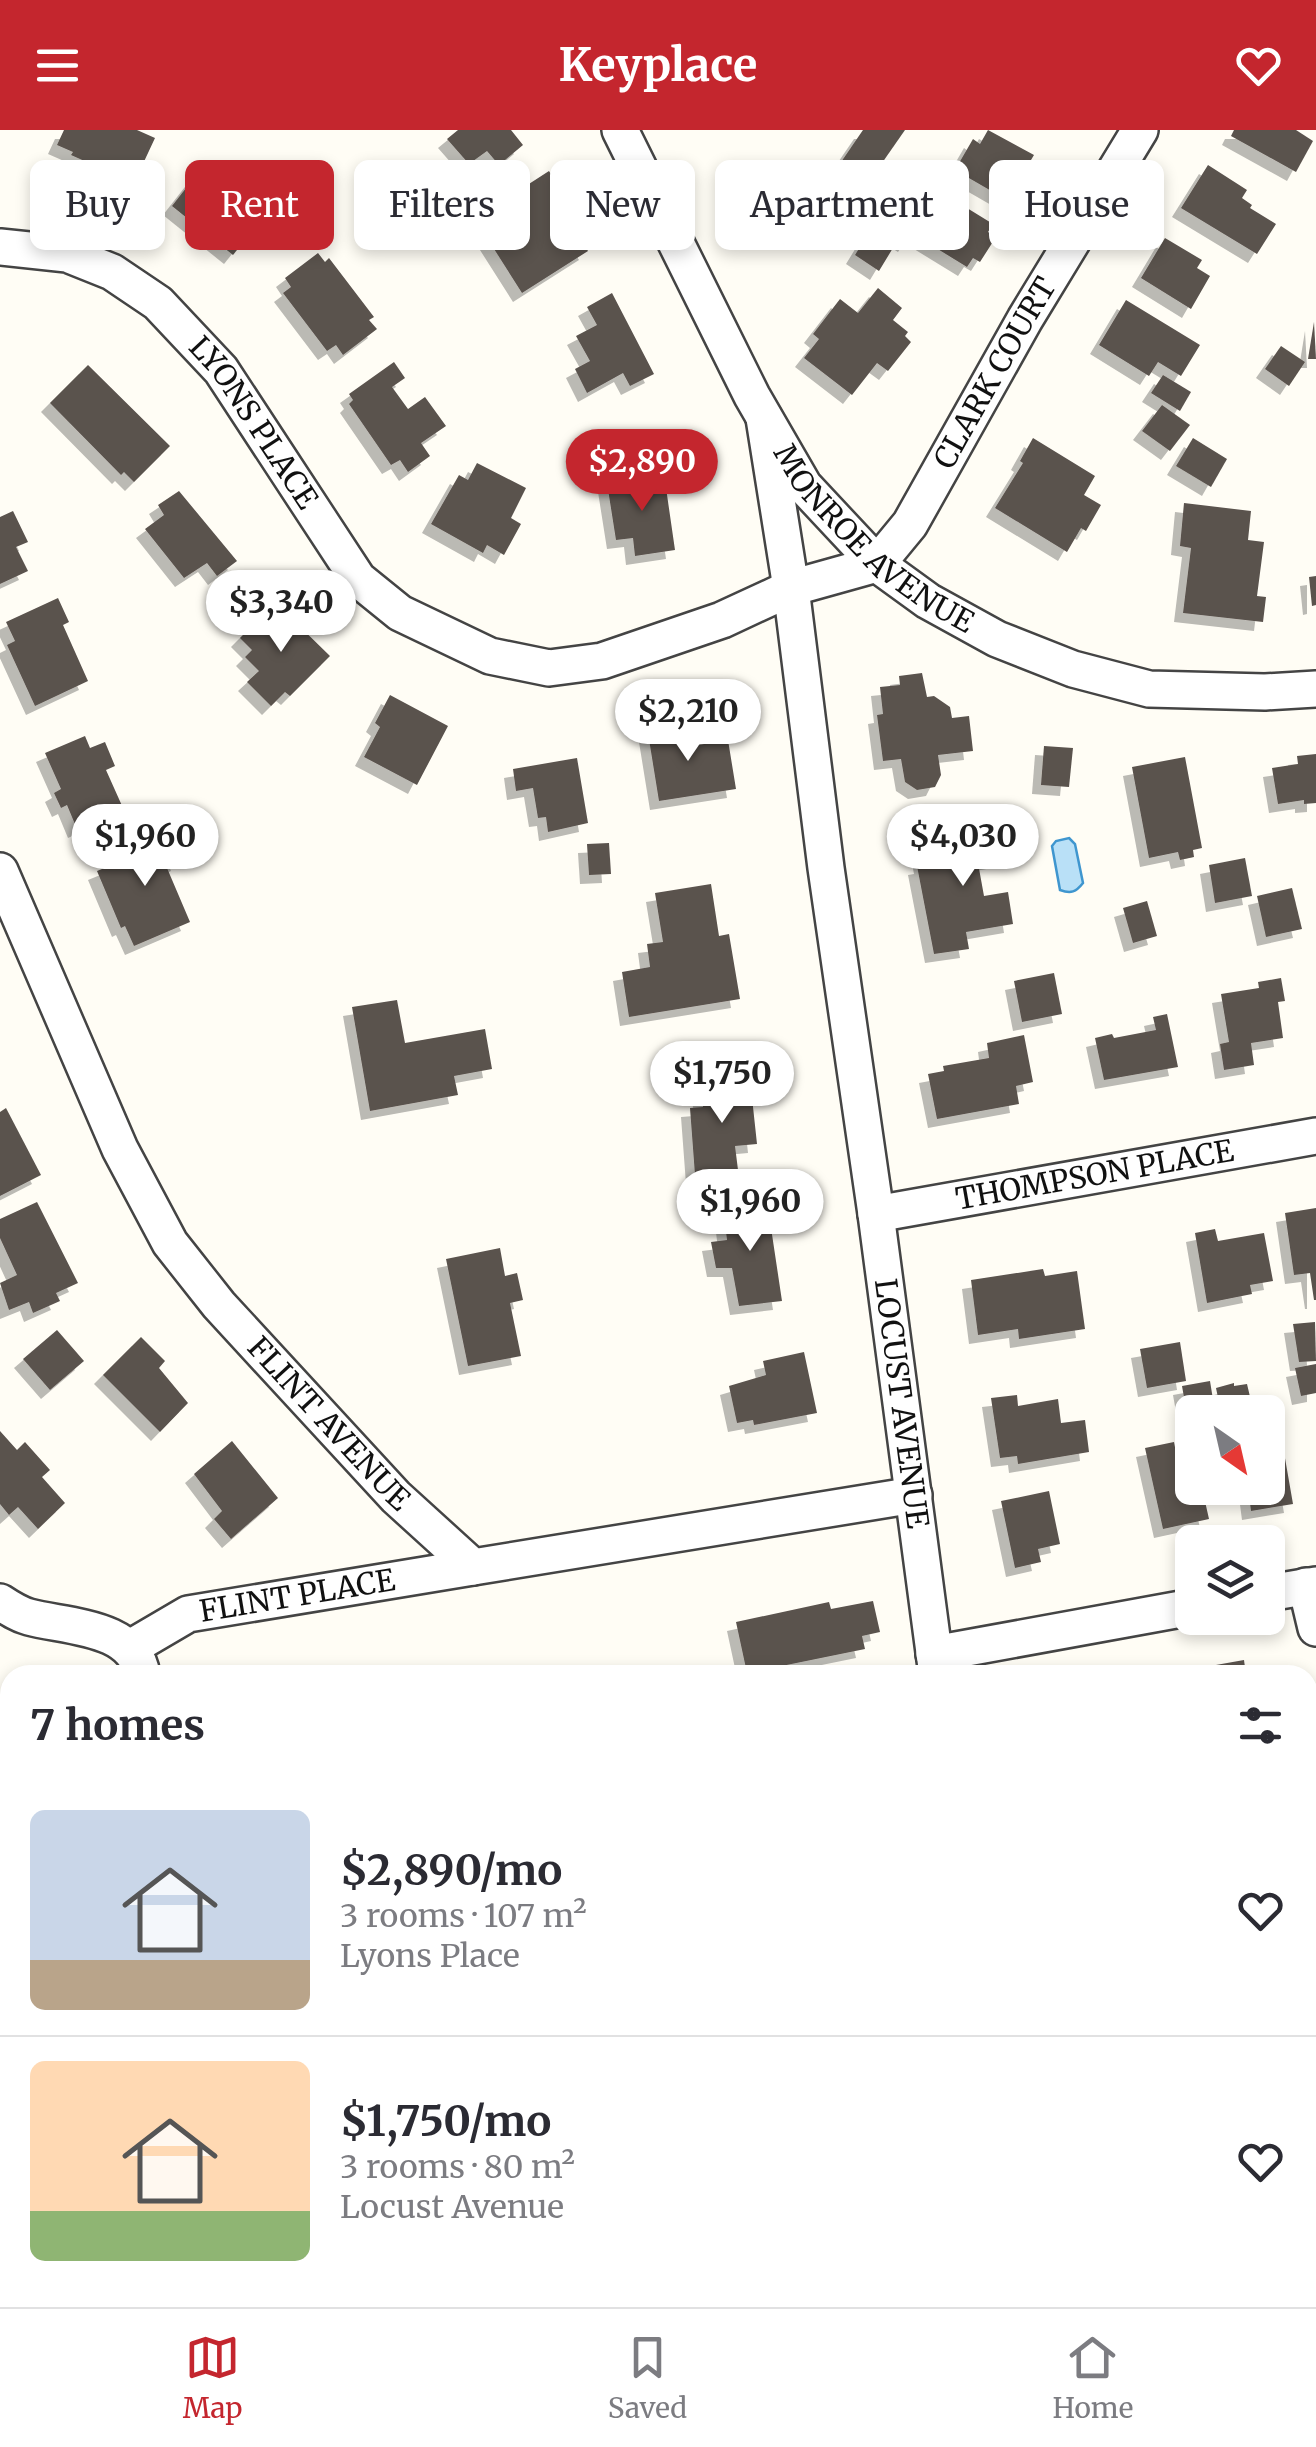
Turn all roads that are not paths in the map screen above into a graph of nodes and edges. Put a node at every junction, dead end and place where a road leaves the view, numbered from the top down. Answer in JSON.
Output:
{"nodes":[{"id":1,"x":620,"y":130,"type":"edge"},
{"id":2,"x":1140,"y":130,"type":"edge"},
{"id":3,"x":0,"y":248,"type":"edge"},
{"id":4,"x":764,"y":418,"type":"junction"},
{"id":5,"x":877,"y":564,"type":"junction"},
{"id":6,"x":791,"y":588,"type":"junction"},
{"id":7,"x":1316,"y":689,"type":"edge"},
{"id":8,"x":0,"y":871,"type":"edge"},
{"id":9,"x":1316,"y":1136,"type":"edge"},
{"id":10,"x":876,"y":1214,"type":"junction"},
{"id":11,"x":914,"y":1496,"type":"junction"},
{"id":12,"x":473,"y":1567,"type":"junction"},
{"id":13,"x":1311,"y":1586,"type":"edge"},
{"id":14,"x":1285,"y":1590,"type":"edge"},
{"id":15,"x":0,"y":1602,"type":"edge"},
{"id":16,"x":1175,"y":1611,"type":"edge"},
{"id":17,"x":1316,"y":1628,"type":"edge"},
{"id":18,"x":136,"y":1661,"type":"edge"},
{"id":19,"x":935,"y":1664,"type":"edge"}],
"edges":[{"from":1,"to":4,"type":"street","name":"MONROE AVENUE"},
{"from":2,"to":5,"type":"street","name":"CLARK COURT"},
{"from":3,"to":6,"type":"street","name":"LYONS PLACE"},
{"from":4,"to":5,"type":"street","name":"MONROE AVENUE"},
{"from":4,"to":6,"type":"street","name":"LOCUST AVENUE"},
{"from":5,"to":6,"type":"street","name":"LYONS PLACE"},
{"from":5,"to":7,"type":"street","name":"MONROE AVENUE"},
{"from":6,"to":10,"type":"street","name":"LOCUST AVENUE"},
{"from":8,"to":12,"type":"street","name":"FLINT AVENUE"},
{"from":9,"to":10,"type":"street","name":"THOMPSON PLACE"},
{"from":10,"to":11,"type":"street","name":"LOCUST AVENUE"},
{"from":11,"to":12,"type":"street"},
{"from":11,"to":19,"type":"street","name":"LOCUST AVENUE"},
{"from":12,"to":18,"type":"street","name":"FLINT PLACE"},
{"from":13,"to":14,"type":"street"},
{"from":13,"to":17,"type":"street"},
{"from":15,"to":18,"type":"street"},
{"from":16,"to":19,"type":"street"}]}
